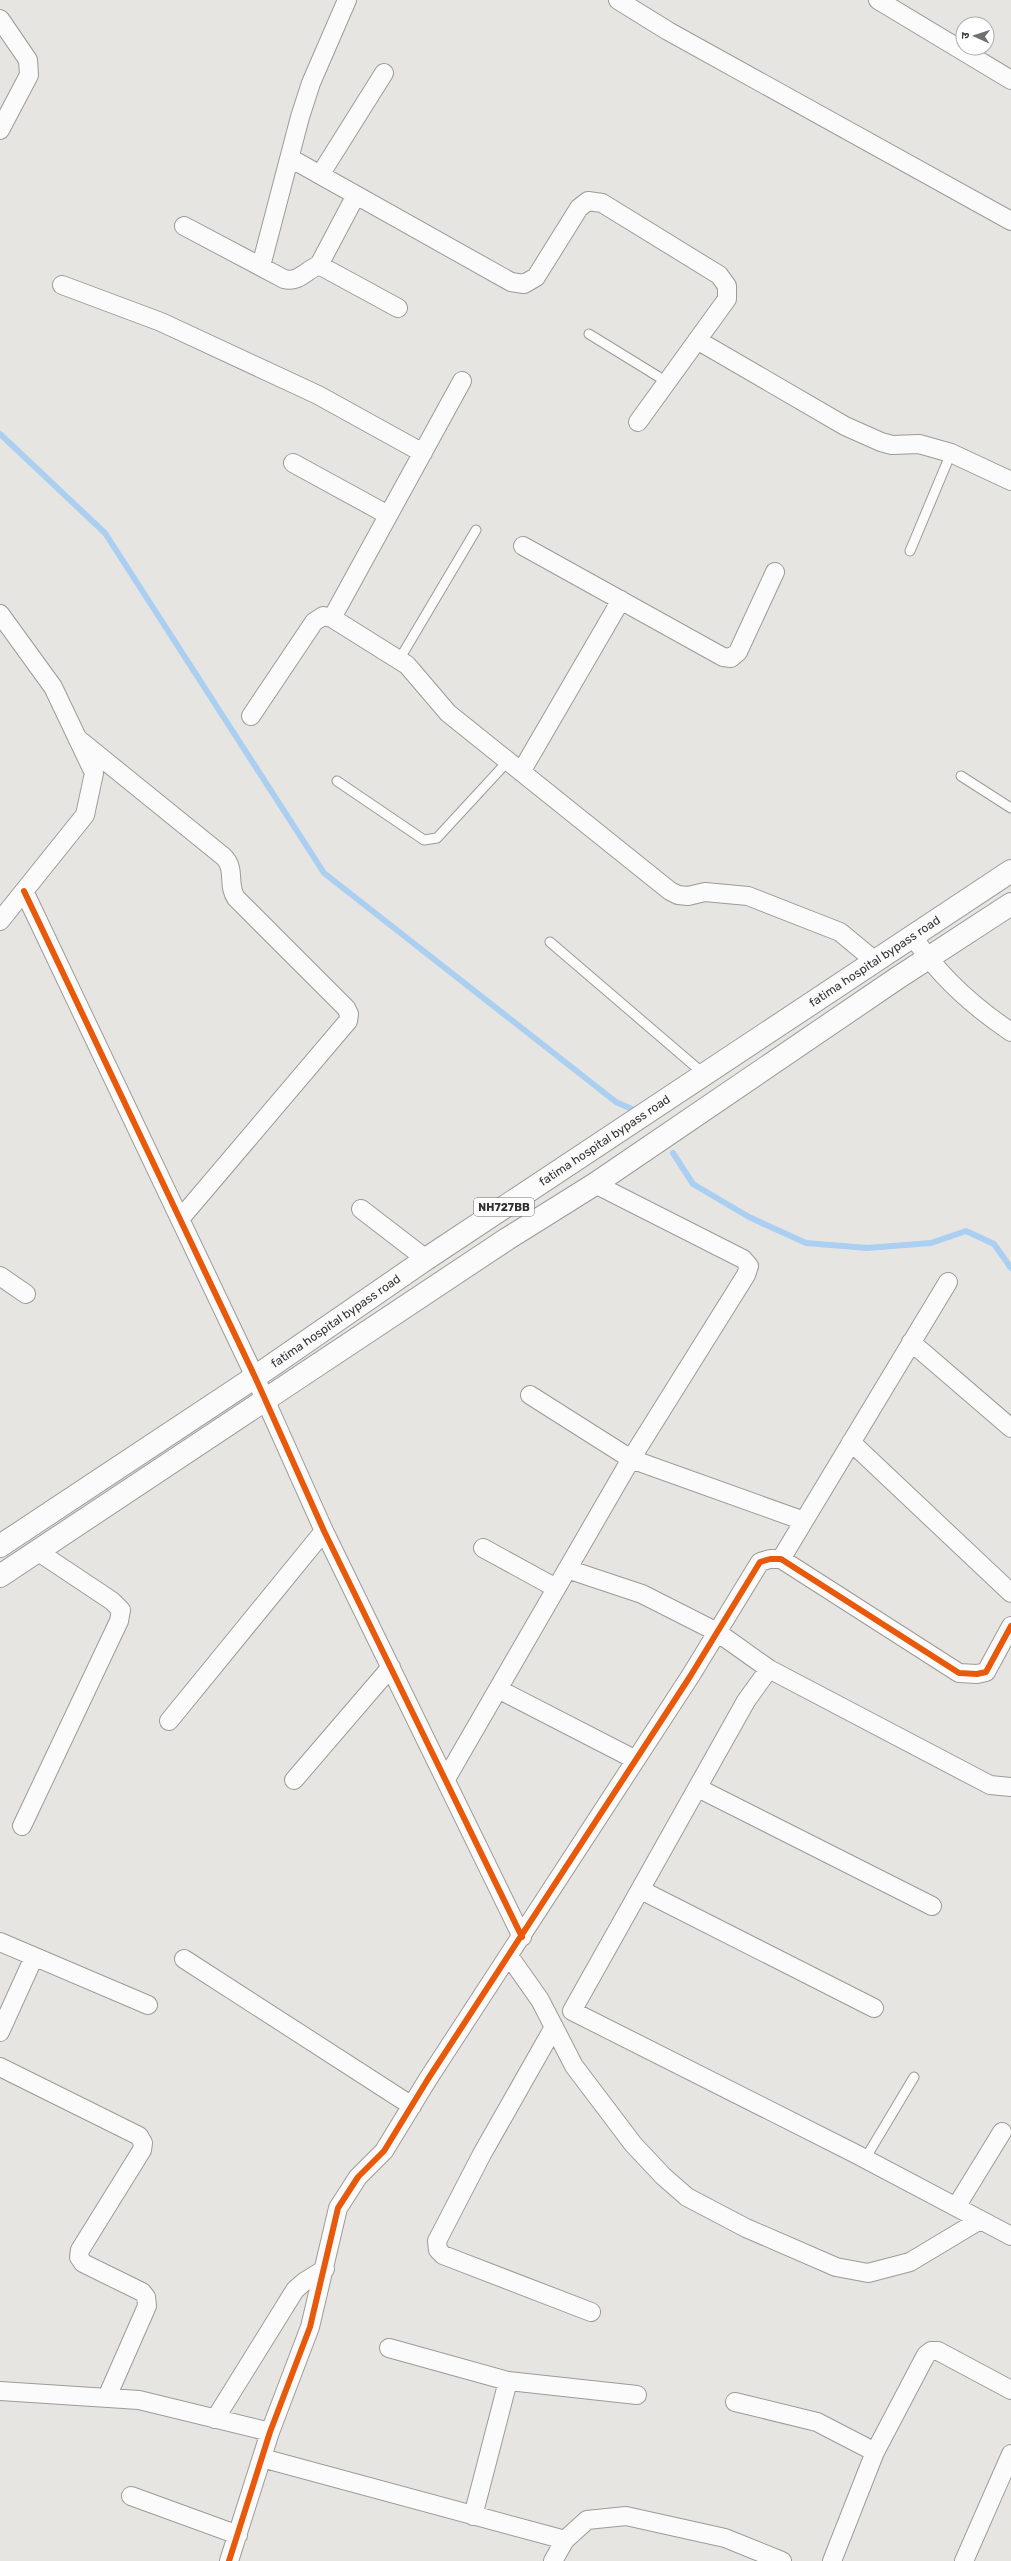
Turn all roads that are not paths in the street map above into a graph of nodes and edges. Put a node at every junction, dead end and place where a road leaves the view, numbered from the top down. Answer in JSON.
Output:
{"nodes":[{"id":1,"x":347,"y":0,"type":"edge"},
{"id":2,"x":618,"y":0,"type":"edge"},
{"id":3,"x":878,"y":0,"type":"edge"},
{"id":4,"x":0,"y":19,"type":"edge"},
{"id":5,"x":384,"y":72,"type":"dead end"},
{"id":6,"x":1011,"y":80,"type":"edge"},
{"id":7,"x":0,"y":130,"type":"edge"},
{"id":8,"x":290,"y":158,"type":"junction"},
{"id":9,"x":320,"y":175,"type":"junction"},
{"id":10,"x":356,"y":196,"type":"junction"},
{"id":11,"x":1011,"y":221,"type":"edge"},
{"id":12,"x":184,"y":226,"type":"dead end"},
{"id":13,"x":319,"y":265,"type":"junction"},
{"id":14,"x":261,"y":266,"type":"junction"},
{"id":15,"x":62,"y":285,"type":"dead end"},
{"id":16,"x":398,"y":308,"type":"dead end"},
{"id":17,"x":589,"y":334,"type":"dead end"},
{"id":18,"x":698,"y":340,"type":"junction"},
{"id":19,"x":462,"y":381,"type":"dead end"},
{"id":20,"x":667,"y":382,"type":"junction"},
{"id":21,"x":638,"y":422,"type":"dead end"},
{"id":22,"x":423,"y":453,"type":"junction"},
{"id":23,"x":951,"y":454,"type":"junction"},
{"id":24,"x":293,"y":463,"type":"dead end"},
{"id":25,"x":1011,"y":481,"type":"edge"},
{"id":26,"x":388,"y":516,"type":"junction"},
{"id":27,"x":476,"y":530,"type":"dead end"},
{"id":28,"x":523,"y":546,"type":"dead end"},
{"id":29,"x":910,"y":551,"type":"dead end"},
{"id":30,"x":775,"y":572,"type":"dead end"},
{"id":31,"x":621,"y":600,"type":"junction"},
{"id":32,"x":0,"y":614,"type":"edge"},
{"id":33,"x":332,"y":618,"type":"junction"},
{"id":34,"x":399,"y":660,"type":"junction"},
{"id":35,"x":251,"y":716,"type":"dead end"},
{"id":36,"x":76,"y":738,"type":"junction"},
{"id":37,"x":515,"y":766,"type":"junction"},
{"id":38,"x":961,"y":776,"type":"dead end"},
{"id":39,"x":337,"y":781,"type":"dead end"},
{"id":40,"x":1011,"y":808,"type":"edge"},
{"id":41,"x":1011,"y":871,"type":"edge"},
{"id":42,"x":24,"y":890,"type":"junction"},
{"id":43,"x":1011,"y":904,"type":"edge"},
{"id":44,"x":0,"y":921,"type":"edge"},
{"id":45,"x":912,"y":936,"type":"junction"},
{"id":46,"x":550,"y":942,"type":"dead end"},
{"id":47,"x":928,"y":959,"type":"junction"},
{"id":48,"x":875,"y":961,"type":"junction"},
{"id":49,"x":1011,"y":1032,"type":"edge"},
{"id":50,"x":705,"y":1075,"type":"junction"},
{"id":51,"x":595,"y":1184,"type":"junction"},
{"id":52,"x":361,"y":1209,"type":"dead end"},
{"id":53,"x":493,"y":1215,"type":"junction"},
{"id":54,"x":180,"y":1219,"type":"junction"},
{"id":55,"x":507,"y":1239,"type":"junction"},
{"id":56,"x":426,"y":1259,"type":"junction"},
{"id":57,"x":0,"y":1276,"type":"edge"},
{"id":58,"x":948,"y":1282,"type":"dead end"},
{"id":59,"x":26,"y":1294,"type":"dead end"},
{"id":60,"x":912,"y":1342,"type":"junction"},
{"id":61,"x":255,"y":1377,"type":"junction"},
{"id":62,"x":530,"y":1395,"type":"dead end"},
{"id":63,"x":266,"y":1401,"type":"junction"},
{"id":64,"x":1011,"y":1428,"type":"edge"},
{"id":65,"x":851,"y":1442,"type":"junction"},
{"id":66,"x":631,"y":1459,"type":"junction"},
{"id":67,"x":804,"y":1521,"type":"junction"},
{"id":68,"x":324,"y":1531,"type":"junction"},
{"id":69,"x":0,"y":1546,"type":"edge"},
{"id":70,"x":483,"y":1548,"type":"dead end"},
{"id":71,"x":37,"y":1551,"type":"junction"},
{"id":72,"x":781,"y":1559,"type":"junction"},
{"id":73,"x":567,"y":1569,"type":"junction"},
{"id":74,"x":0,"y":1576,"type":"edge"},
{"id":75,"x":556,"y":1588,"type":"junction"},
{"id":76,"x":1011,"y":1593,"type":"edge"},
{"id":77,"x":1011,"y":1626,"type":"edge"},
{"id":78,"x":717,"y":1632,"type":"junction"},
{"id":79,"x":391,"y":1667,"type":"junction"},
{"id":80,"x":769,"y":1669,"type":"junction"},
{"id":81,"x":498,"y":1689,"type":"junction"},
{"id":82,"x":169,"y":1721,"type":"dead end"},
{"id":83,"x":636,"y":1760,"type":"junction"},
{"id":84,"x":446,"y":1779,"type":"junction"},
{"id":85,"x":294,"y":1780,"type":"dead end"},
{"id":86,"x":1011,"y":1787,"type":"edge"},
{"id":87,"x":698,"y":1788,"type":"junction"},
{"id":88,"x":22,"y":1826,"type":"dead end"},
{"id":89,"x":641,"y":1890,"type":"junction"},
{"id":90,"x":932,"y":1906,"type":"dead end"},
{"id":91,"x":522,"y":1937,"type":"junction"},
{"id":92,"x":0,"y":1942,"type":"edge"},
{"id":93,"x":510,"y":1956,"type":"junction"},
{"id":94,"x":34,"y":1957,"type":"junction"},
{"id":95,"x":184,"y":1959,"type":"dead end"},
{"id":96,"x":148,"y":2006,"type":"dead end"},
{"id":97,"x":874,"y":2008,"type":"dead end"},
{"id":98,"x":572,"y":2011,"type":"junction"},
{"id":99,"x":0,"y":2032,"type":"edge"},
{"id":100,"x":557,"y":2033,"type":"junction"},
{"id":101,"x":0,"y":2067,"type":"edge"},
{"id":102,"x":914,"y":2077,"type":"dead end"},
{"id":103,"x":412,"y":2106,"type":"junction"},
{"id":104,"x":1002,"y":2132,"type":"dead end"},
{"id":105,"x":865,"y":2159,"type":"junction"},
{"id":106,"x":956,"y":2207,"type":"junction"},
{"id":107,"x":980,"y":2220,"type":"junction"},
{"id":108,"x":1011,"y":2236,"type":"edge"},
{"id":109,"x":325,"y":2269,"type":"junction"},
{"id":110,"x":591,"y":2312,"type":"dead end"},
{"id":111,"x":389,"y":2348,"type":"dead end"},
{"id":112,"x":508,"y":2381,"type":"junction"},
{"id":113,"x":0,"y":2390,"type":"edge"},
{"id":114,"x":1011,"y":2390,"type":"edge"},
{"id":115,"x":637,"y":2395,"type":"dead end"},
{"id":116,"x":107,"y":2397,"type":"junction"},
{"id":117,"x":735,"y":2402,"type":"dead end"},
{"id":118,"x":215,"y":2418,"type":"junction"},
{"id":119,"x":270,"y":2432,"type":"junction"},
{"id":120,"x":875,"y":2452,"type":"junction"},
{"id":121,"x":1011,"y":2454,"type":"edge"},
{"id":122,"x":262,"y":2458,"type":"junction"},
{"id":123,"x":131,"y":2496,"type":"dead end"},
{"id":124,"x":473,"y":2516,"type":"junction"},
{"id":125,"x":238,"y":2535,"type":"junction"},
{"id":126,"x":565,"y":2540,"type":"junction"},
{"id":127,"x":229,"y":2561,"type":"edge"},
{"id":128,"x":553,"y":2561,"type":"edge"},
{"id":129,"x":782,"y":2561,"type":"edge"},
{"id":130,"x":832,"y":2561,"type":"edge"},
{"id":131,"x":964,"y":2561,"type":"edge"}],
"edges":[{"from":1,"to":8,"type":"street"},
{"from":2,"to":11,"type":"street"},
{"from":3,"to":6,"type":"street"},
{"from":4,"to":7,"type":"street"},
{"from":5,"to":9,"type":"street"},
{"from":8,"to":9,"type":"street"},
{"from":8,"to":14,"type":"street"},
{"from":9,"to":10,"type":"street"},
{"from":10,"to":13,"type":"street"},
{"from":10,"to":18,"type":"street"},
{"from":12,"to":14,"type":"street"},
{"from":13,"to":14,"type":"street"},
{"from":13,"to":16,"type":"street"},
{"from":15,"to":22,"type":"street"},
{"from":17,"to":20,"type":"lane"},
{"from":18,"to":20,"type":"street"},
{"from":18,"to":23,"type":"street"},
{"from":19,"to":22,"type":"street"},
{"from":20,"to":21,"type":"street"},
{"from":22,"to":26,"type":"street"},
{"from":23,"to":25,"type":"street"},
{"from":23,"to":29,"type":"lane"},
{"from":24,"to":26,"type":"street"},
{"from":26,"to":33,"type":"street"},
{"from":27,"to":34,"type":"lane"},
{"from":28,"to":31,"type":"street"},
{"from":30,"to":31,"type":"street"},
{"from":31,"to":37,"type":"street"},
{"from":32,"to":36,"type":"street"},
{"from":33,"to":34,"type":"street"},
{"from":33,"to":35,"type":"street"},
{"from":34,"to":37,"type":"street"},
{"from":36,"to":42,"type":"street"},
{"from":36,"to":54,"type":"street"},
{"from":37,"to":39,"type":"lane"},
{"from":37,"to":48,"type":"street"},
{"from":38,"to":40,"type":"lane"},
{"from":41,"to":45,"type":"highway","name":"fatima hospital bypass road","number":"NH727BB"},
{"from":42,"to":44,"type":"street"},
{"from":42,"to":54,"type":"street"},
{"from":43,"to":47,"type":"highway","number":"NH727BB"},
{"from":45,"to":47,"type":"street"},
{"from":45,"to":48,"type":"highway","name":"fatima hospital bypass road","number":"NH727BB"},
{"from":46,"to":50,"type":"lane"},
{"from":47,"to":49,"type":"street"},
{"from":47,"to":51,"type":"highway","number":"NH727BB"},
{"from":48,"to":50,"type":"highway","name":"fatima hospital bypass road","number":"NH727BB"},
{"from":50,"to":53,"type":"highway","name":"fatima hospital bypass road","number":"NH727BB"},
{"from":51,"to":55,"type":"highway","number":"NH727BB"},
{"from":51,"to":66,"type":"street"},
{"from":52,"to":56,"type":"street"},
{"from":53,"to":55,"type":"highway"},
{"from":53,"to":56,"type":"highway","name":"fatima hospital bypass road","number":"NH727BB"},
{"from":54,"to":61,"type":"street"},
{"from":55,"to":63,"type":"highway","number":"NH727BB"},
{"from":56,"to":61,"type":"highway","name":"fatima hospital bypass road","number":"NH727BB"},
{"from":57,"to":59,"type":"street"},
{"from":58,"to":60,"type":"street"},
{"from":60,"to":64,"type":"street"},
{"from":60,"to":65,"type":"street"},
{"from":61,"to":63,"type":"street"},
{"from":61,"to":69,"type":"highway","name":"fatima hospital bypass road","number":"NH727BB"},
{"from":62,"to":66,"type":"street"},
{"from":63,"to":68,"type":"street"},
{"from":63,"to":71,"type":"highway","number":"NH727BB"},
{"from":65,"to":67,"type":"street"},
{"from":65,"to":76,"type":"street"},
{"from":66,"to":67,"type":"street"},
{"from":66,"to":73,"type":"street"},
{"from":67,"to":72,"type":"street"},
{"from":68,"to":79,"type":"street"},
{"from":68,"to":82,"type":"street"},
{"from":70,"to":75,"type":"street"},
{"from":71,"to":74,"type":"highway","number":"NH727BB"},
{"from":71,"to":88,"type":"street"},
{"from":72,"to":77,"type":"street"},
{"from":72,"to":78,"type":"street"},
{"from":73,"to":75,"type":"street"},
{"from":73,"to":78,"type":"street"},
{"from":75,"to":81,"type":"street"},
{"from":78,"to":80,"type":"street"},
{"from":78,"to":83,"type":"street"},
{"from":79,"to":84,"type":"street"},
{"from":79,"to":85,"type":"street"},
{"from":80,"to":86,"type":"street"},
{"from":80,"to":87,"type":"street"},
{"from":81,"to":83,"type":"street"},
{"from":81,"to":84,"type":"street"},
{"from":83,"to":91,"type":"street"},
{"from":84,"to":91,"type":"street"},
{"from":87,"to":89,"type":"street"},
{"from":87,"to":90,"type":"street"},
{"from":89,"to":97,"type":"street"},
{"from":89,"to":98,"type":"street"},
{"from":91,"to":93,"type":"street"},
{"from":92,"to":94,"type":"street"},
{"from":93,"to":100,"type":"street"},
{"from":93,"to":103,"type":"street"},
{"from":94,"to":96,"type":"street"},
{"from":94,"to":99,"type":"street"},
{"from":95,"to":103,"type":"street"},
{"from":98,"to":100,"type":"street"},
{"from":98,"to":105,"type":"street"},
{"from":100,"to":107,"type":"street"},
{"from":100,"to":110,"type":"street"},
{"from":101,"to":116,"type":"street"},
{"from":102,"to":105,"type":"lane"},
{"from":103,"to":109,"type":"street"},
{"from":104,"to":106,"type":"street"},
{"from":105,"to":106,"type":"street"},
{"from":106,"to":107,"type":"street"},
{"from":107,"to":108,"type":"street"},
{"from":109,"to":118,"type":"street"},
{"from":109,"to":119,"type":"street"},
{"from":111,"to":112,"type":"street"},
{"from":112,"to":115,"type":"street"},
{"from":112,"to":124,"type":"street"},
{"from":113,"to":116,"type":"street"},
{"from":114,"to":120,"type":"street"},
{"from":116,"to":118,"type":"street"},
{"from":117,"to":120,"type":"street"},
{"from":118,"to":119,"type":"street"},
{"from":119,"to":122,"type":"street"},
{"from":120,"to":130,"type":"street"},
{"from":121,"to":131,"type":"street"},
{"from":122,"to":124,"type":"street"},
{"from":122,"to":125,"type":"street"},
{"from":123,"to":125,"type":"street"},
{"from":124,"to":126,"type":"street"},
{"from":125,"to":127,"type":"street"},
{"from":126,"to":128,"type":"street"},
{"from":126,"to":129,"type":"street"}]}
